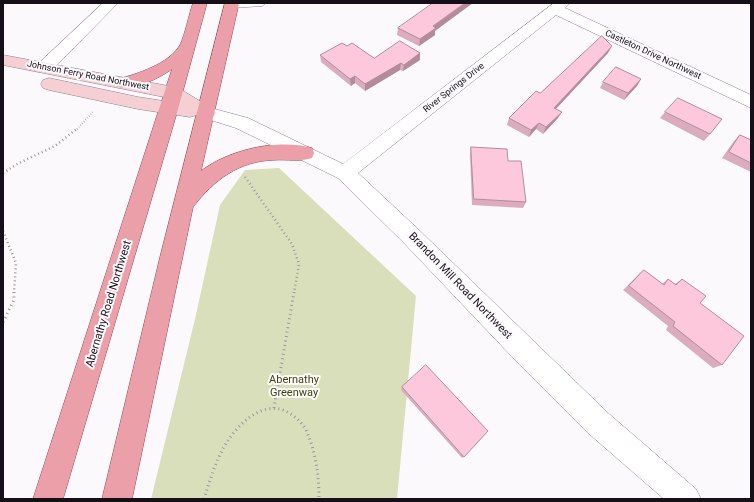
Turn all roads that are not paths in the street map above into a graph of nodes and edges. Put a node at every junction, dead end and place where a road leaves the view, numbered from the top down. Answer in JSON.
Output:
{"nodes":[{"id":1,"x":111,"y":3,"type":"edge"},
{"id":2,"x":200,"y":3,"type":"edge"},
{"id":3,"x":262,"y":3,"type":"edge"},
{"id":4,"x":232,"y":4,"type":"edge"},
{"id":5,"x":559,"y":6,"type":"edge"},
{"id":6,"x":187,"y":47,"type":"junction"},
{"id":7,"x":3,"y":60,"type":"edge"},
{"id":8,"x":44,"y":67,"type":"junction"},
{"id":9,"x":3,"y":75,"type":"edge"},
{"id":10,"x":124,"y":83,"type":"junction"},
{"id":11,"x":172,"y":101,"type":"junction"},
{"id":12,"x":751,"y":102,"type":"edge"},
{"id":13,"x":207,"y":113,"type":"junction"},
{"id":14,"x":305,"y":153,"type":"junction"},
{"id":15,"x":345,"y":173,"type":"junction"},
{"id":16,"x":186,"y":202,"type":"junction"},
{"id":17,"x":680,"y":497,"type":"edge"},
{"id":18,"x":48,"y":499,"type":"edge"},
{"id":19,"x":117,"y":499,"type":"edge"}],
"edges":[{"from":1,"to":8,"type":"street"},
{"from":2,"to":6,"type":"main road"},
{"from":3,"to":4,"type":"lane"},
{"from":4,"to":13,"type":"main road"},
{"from":5,"to":12,"type":"street","name":"Castleton Drive Northwest"},
{"from":5,"to":15,"type":"street","name":"River Springs Drive"},
{"from":6,"to":10,"type":"main road"},
{"from":6,"to":11,"type":"main road"},
{"from":7,"to":8,"type":"street","name":"Johnson Ferry Road Northwest"},
{"from":8,"to":10,"type":"street","name":"Johnson Ferry Road Northwest"},
{"from":9,"to":11,"type":"street","name":"Johnson Ferry Road Northwest"},
{"from":10,"to":11,"type":"street","name":"Johnson Ferry Road Northwest"},
{"from":11,"to":13,"type":"street","name":"Johnson Ferry Road Northwest"},
{"from":11,"to":18,"type":"main road","name":"Abernathy Road Northwest"},
{"from":13,"to":14,"type":"street","name":"Brandon Mill Road Northwest"},
{"from":13,"to":16,"type":"main road"},
{"from":14,"to":15,"type":"street","name":"Brandon Mill Road Northwest"},
{"from":14,"to":16,"type":"main road"},
{"from":15,"to":17,"type":"street","name":"Brandon Mill Road Northwest"},
{"from":16,"to":19,"type":"main road"}]}
